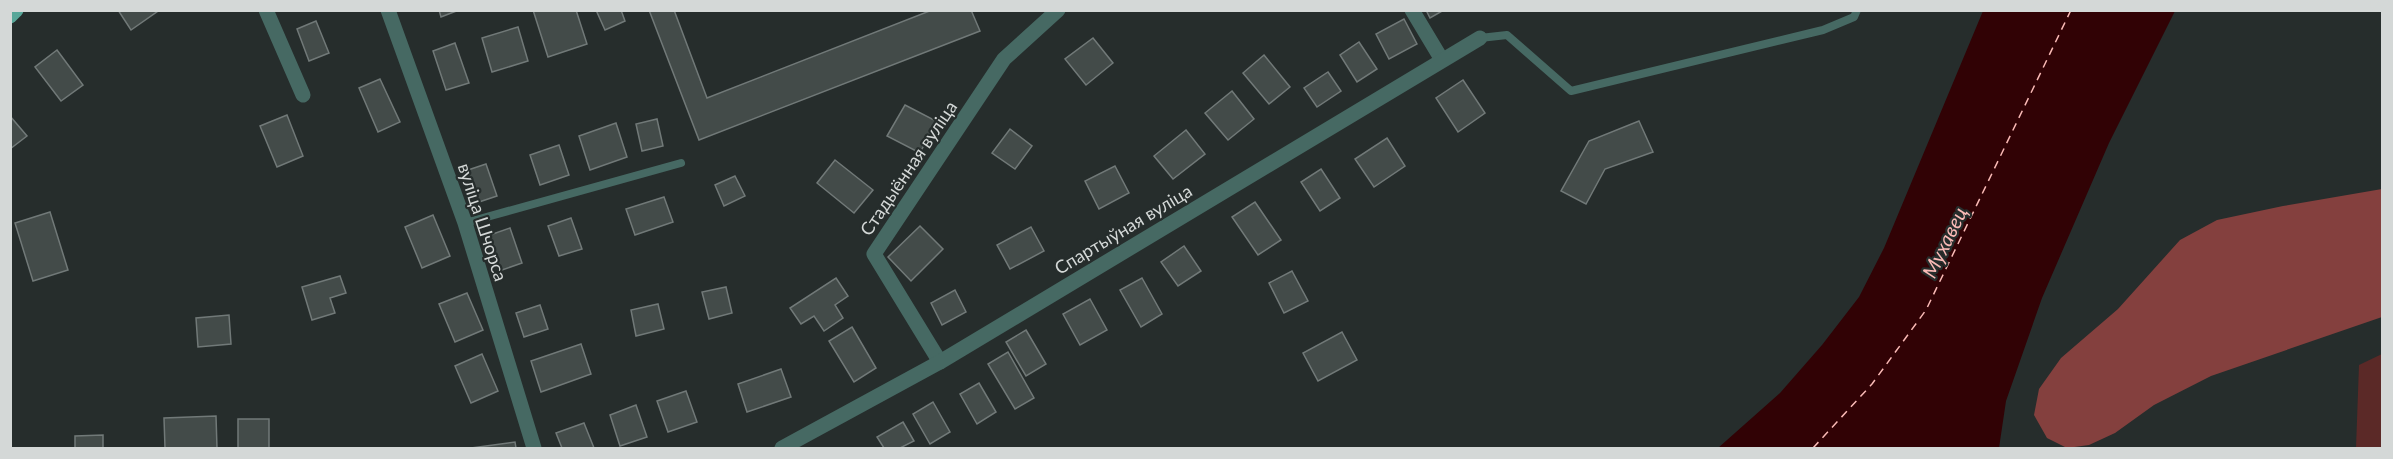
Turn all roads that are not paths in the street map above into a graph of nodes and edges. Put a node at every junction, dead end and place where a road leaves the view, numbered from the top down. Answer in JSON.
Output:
{"nodes":[{"id":1,"x":16,"y":10,"type":"edge"},
{"id":2,"x":266,"y":10,"type":"edge"},
{"id":3,"x":388,"y":10,"type":"edge"},
{"id":4,"x":1058,"y":10,"type":"edge"},
{"id":5,"x":1412,"y":10,"type":"edge"},
{"id":6,"x":1857,"y":10,"type":"edge"},
{"id":7,"x":10,"y":16,"type":"edge"},
{"id":8,"x":1480,"y":38,"type":"joint"},
{"id":9,"x":1442,"y":60,"type":"junction"},
{"id":10,"x":303,"y":95,"type":"dead end"},
{"id":11,"x":681,"y":163,"type":"dead end"},
{"id":12,"x":465,"y":223,"type":"junction"},
{"id":13,"x":940,"y":362,"type":"junction"},
{"id":14,"x":534,"y":448,"type":"edge"},
{"id":15,"x":782,"y":448,"type":"edge"}],
"edges":[{"from":1,"to":7,"type":"main road"},
{"from":2,"to":10,"type":"street"},
{"from":3,"to":12,"type":"street","name":"вуліца Шчорса"},
{"from":4,"to":13,"type":"street","name":"Стадыённая вуліца"},
{"from":5,"to":9,"type":"street"},
{"from":6,"to":8,"type":"lane"},
{"from":8,"to":9,"type":"street","name":"Спартыўная вуліца"},
{"from":9,"to":13,"type":"street","name":"Спартыўная вуліца"},
{"from":11,"to":12,"type":"lane"},
{"from":12,"to":14,"type":"street","name":"вуліца Шчорса"},
{"from":13,"to":15,"type":"street","name":"Спартыўная вуліца"}]}
